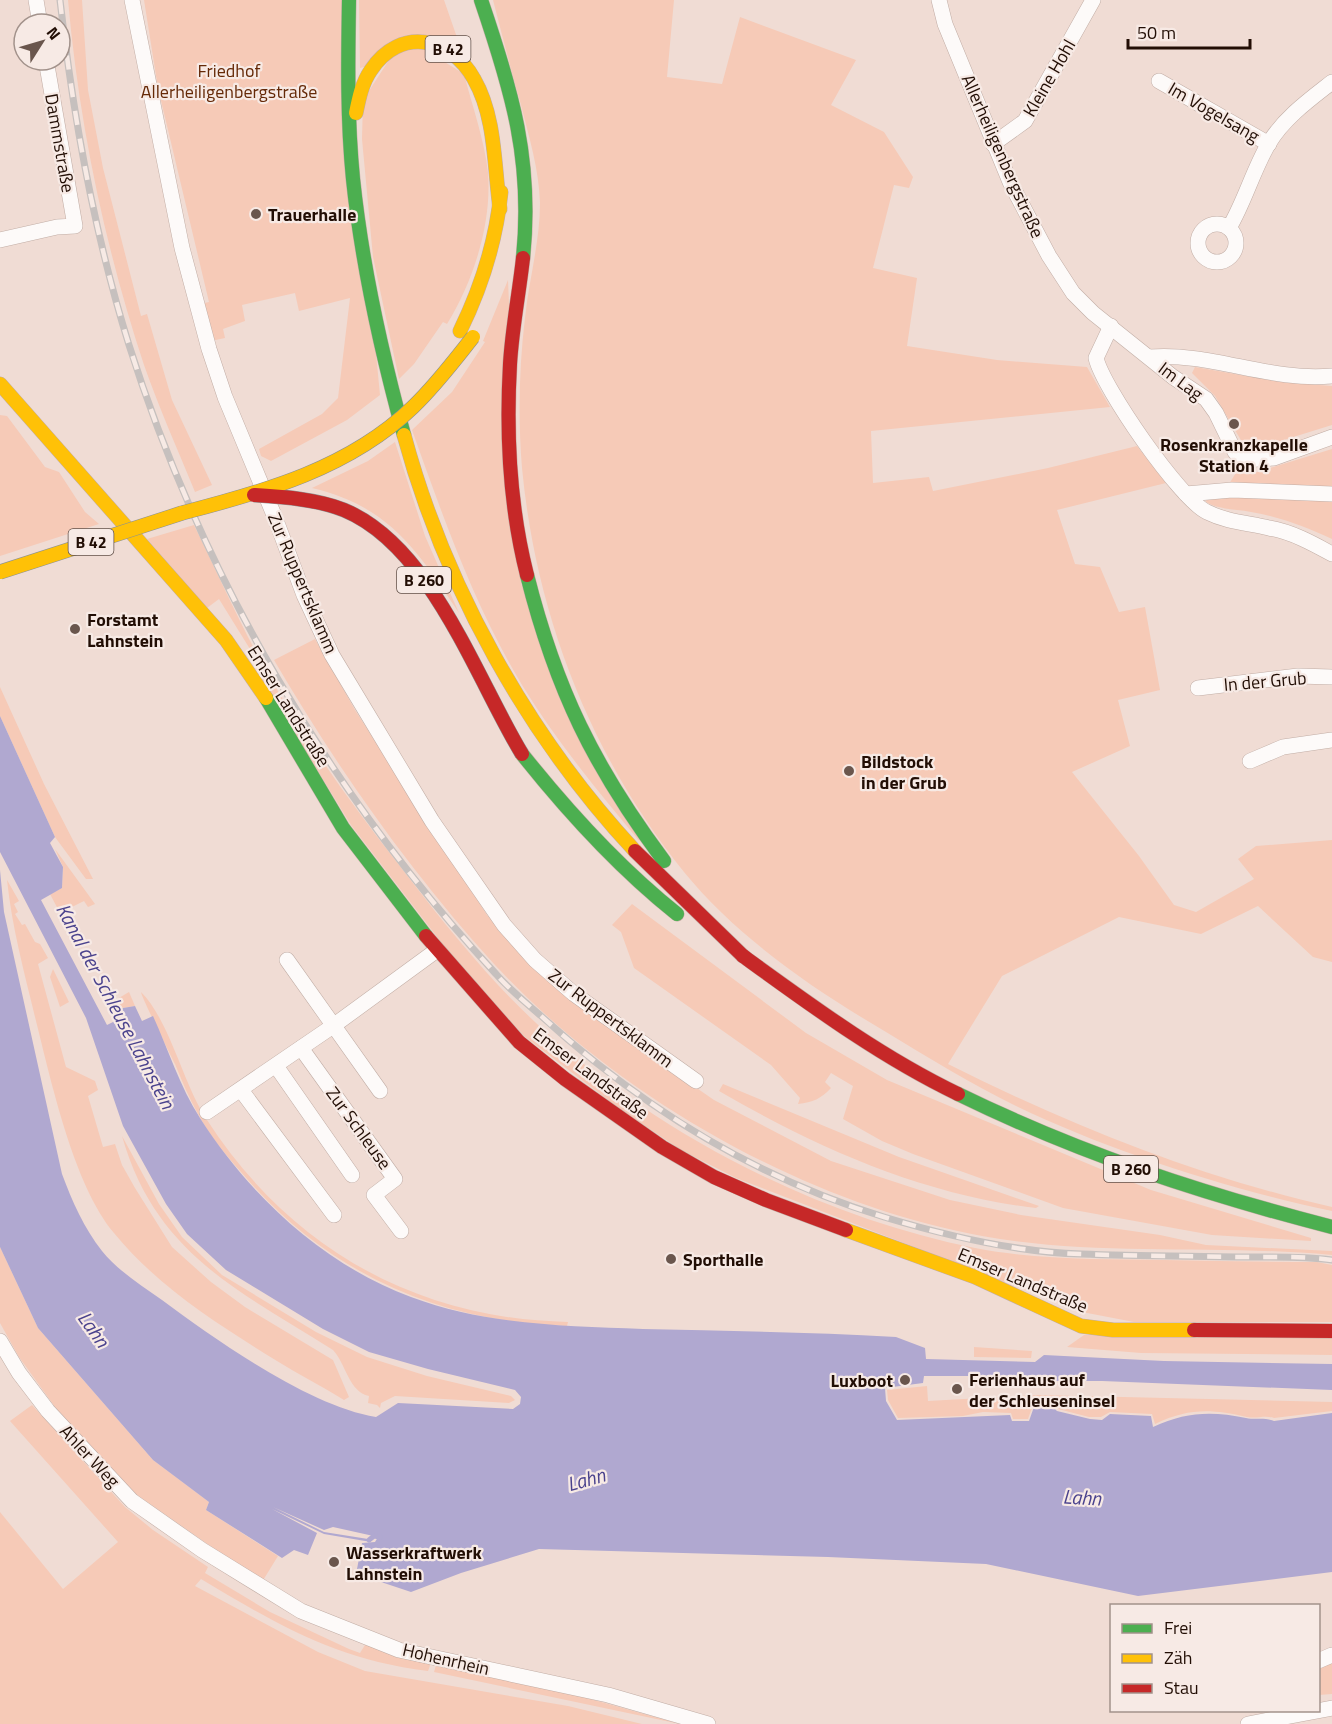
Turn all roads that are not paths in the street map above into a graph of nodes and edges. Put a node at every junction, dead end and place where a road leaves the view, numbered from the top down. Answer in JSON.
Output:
{"nodes":[{"id":1,"x":132,"y":0,"type":"edge"},
{"id":2,"x":349,"y":0,"type":"edge"},
{"id":3,"x":482,"y":0,"type":"edge"},
{"id":4,"x":939,"y":0,"type":"edge"},
{"id":5,"x":1093,"y":0,"type":"edge"},
{"id":6,"x":484,"y":67,"type":"dead end"},
{"id":7,"x":48,"y":72,"type":"edge"},
{"id":8,"x":1159,"y":81,"type":"dead end"},
{"id":9,"x":1332,"y":82,"type":"edge"},
{"id":10,"x":508,"y":85,"type":"junction"},
{"id":11,"x":993,"y":144,"type":"junction"},
{"id":12,"x":1269,"y":144,"type":"junction"},
{"id":13,"x":352,"y":149,"type":"junction"},
{"id":14,"x":500,"y":209,"type":"junction"},
{"id":15,"x":510,"y":228,"type":"dead end"},
{"id":16,"x":1229,"y":228,"type":"dead end"},
{"id":17,"x":1,"y":237,"type":"edge"},
{"id":18,"x":481,"y":321,"type":"dead end"},
{"id":19,"x":1111,"y":326,"type":"junction"},
{"id":20,"x":1150,"y":357,"type":"junction"},
{"id":21,"x":1332,"y":376,"type":"edge"},
{"id":22,"x":0,"y":384,"type":"edge"},
{"id":23,"x":1332,"y":437,"type":"edge"},
{"id":24,"x":1186,"y":494,"type":"junction"},
{"id":25,"x":1332,"y":494,"type":"edge"},
{"id":26,"x":254,"y":495,"type":"junction"},
{"id":27,"x":182,"y":513,"type":"junction"},
{"id":28,"x":1332,"y":554,"type":"edge"},
{"id":29,"x":0,"y":572,"type":"edge"},
{"id":30,"x":1332,"y":677,"type":"edge"},
{"id":31,"x":1198,"y":688,"type":"dead end"},
{"id":32,"x":1332,"y":740,"type":"edge"},
{"id":33,"x":1250,"y":761,"type":"dead end"},
{"id":34,"x":437,"y":950,"type":"junction"},
{"id":35,"x":743,"y":956,"type":"junction"},
{"id":36,"x":287,"y":960,"type":"dead end"},
{"id":37,"x":333,"y":1026,"type":"junction"},
{"id":38,"x":301,"y":1048,"type":"junction"},
{"id":39,"x":276,"y":1065,"type":"junction"},
{"id":40,"x":696,"y":1081,"type":"dead end"},
{"id":41,"x":241,"y":1090,"type":"junction"},
{"id":42,"x":381,"y":1091,"type":"dead end"},
{"id":43,"x":207,"y":1112,"type":"dead end"},
{"id":44,"x":352,"y":1175,"type":"dead end"},
{"id":45,"x":334,"y":1215,"type":"dead end"},
{"id":46,"x":1332,"y":1227,"type":"edge"},
{"id":47,"x":401,"y":1231,"type":"dead end"},
{"id":48,"x":1332,"y":1331,"type":"edge"},
{"id":49,"x":0,"y":1341,"type":"edge"},
{"id":50,"x":202,"y":1550,"type":"joint"},
{"id":51,"x":1304,"y":1712,"type":"edge"},
{"id":52,"x":708,"y":1724,"type":"edge"},
{"id":53,"x":1248,"y":1724,"type":"edge"}],
"edges":[{"from":1,"to":40,"type":"street","name":"Zur Ruppertsklamm"},
{"from":2,"to":13,"type":"main road","number":"B 260"},
{"from":3,"to":10,"type":"main road","number":"B 42"},
{"from":4,"to":11,"type":"street","name":"Allerheiligenbergstraße"},
{"from":5,"to":11,"type":"street","name":"Kleine Hohl"},
{"from":6,"to":14,"type":"main road","number":"B 42"},
{"from":7,"to":17,"type":"street","name":"Dammstraße"},
{"from":8,"to":12,"type":"street","name":"Im Vogelsang"},
{"from":9,"to":12,"type":"street","name":"Im Vogelsang"},
{"from":10,"to":15,"type":"main road","number":"B 42"},
{"from":10,"to":35,"type":"main road"},
{"from":11,"to":19,"type":"street","name":"Allerheiligenbergstraße"},
{"from":12,"to":16,"type":"street","name":"Im Vogelsang"},
{"from":13,"to":14,"type":"main road","number":"B 42"},
{"from":13,"to":35,"type":"main road","number":"B 260"},
{"from":14,"to":27,"type":"main road","number":"B 42","bridge":true},
{"from":18,"to":26,"type":"main road","number":"B 42","bridge":true},
{"from":19,"to":20,"type":"street","name":"Im Lag"},
{"from":19,"to":24,"type":"street"},
{"from":20,"to":21,"type":"street"},
{"from":20,"to":23,"type":"street","name":"Im Lag"},
{"from":22,"to":34,"type":"main road","name":"Emser Landstraße"},
{"from":24,"to":25,"type":"street"},
{"from":24,"to":28,"type":"street"},
{"from":26,"to":27,"type":"main road","number":"B 42","bridge":true},
{"from":26,"to":35,"type":"main road","number":"B 260","bridge":true},
{"from":27,"to":29,"type":"main road","number":"B 42","bridge":true},
{"from":30,"to":31,"type":"street","name":"In der Grub"},
{"from":32,"to":33,"type":"street"},
{"from":34,"to":37,"type":"street"},
{"from":34,"to":48,"type":"main road","name":"Emser Landstraße"},
{"from":35,"to":46,"type":"main road","number":"B 260"},
{"from":36,"to":37,"type":"street"},
{"from":37,"to":38,"type":"street"},
{"from":37,"to":42,"type":"street"},
{"from":38,"to":39,"type":"street"},
{"from":38,"to":47,"type":"street","name":"Zur Schleuse"},
{"from":39,"to":41,"type":"street"},
{"from":39,"to":44,"type":"street","name":"Zur Schleuse"},
{"from":41,"to":43,"type":"street"},
{"from":41,"to":45,"type":"street"},
{"from":49,"to":50,"type":"street","name":"Ahler Weg"},
{"from":50,"to":52,"type":"street","name":"Hohenrhein"},
{"from":51,"to":53,"type":"street"}]}
